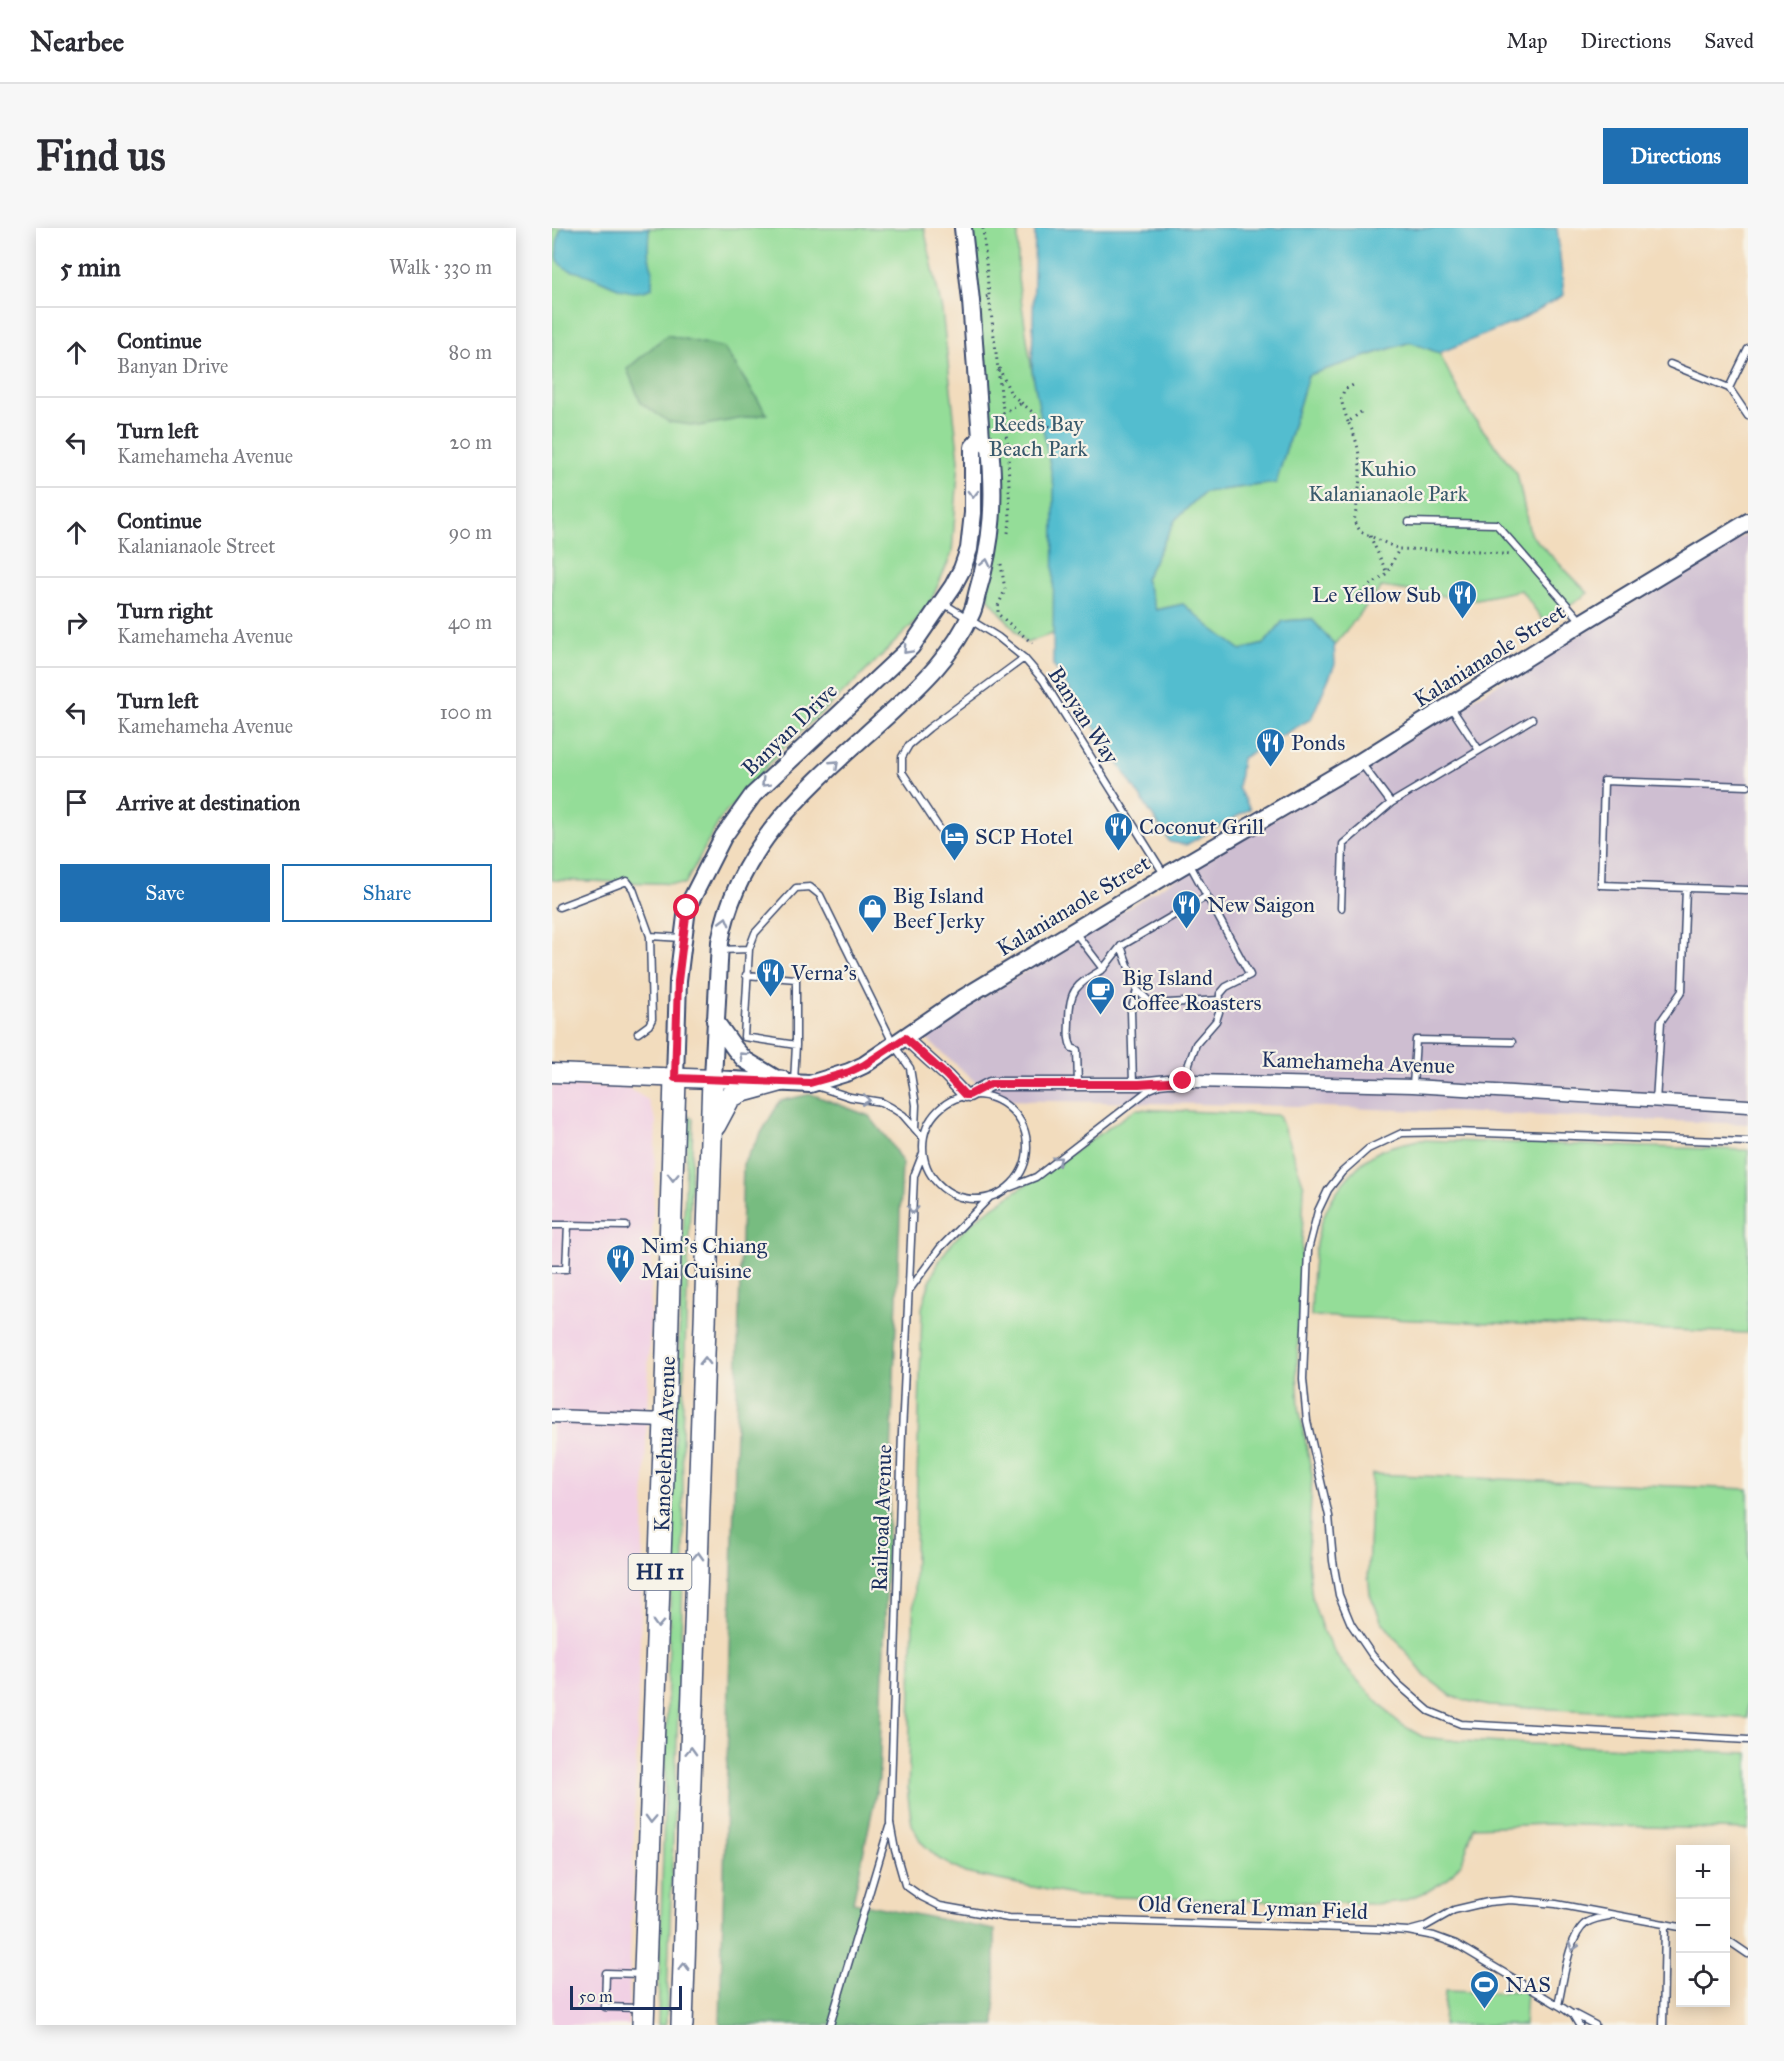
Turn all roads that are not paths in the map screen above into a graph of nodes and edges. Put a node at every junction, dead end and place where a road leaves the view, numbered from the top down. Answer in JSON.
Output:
{"nodes":[{"id":1,"x":963,"y":228,"type":"edge"},
{"id":2,"x":1748,"y":349,"type":"edge"},
{"id":3,"x":1670,"y":364,"type":"dead end"},
{"id":4,"x":1729,"y":388,"type":"junction"},
{"id":5,"x":1748,"y":416,"type":"edge"},
{"id":6,"x":981,"y":438,"type":"junction"},
{"id":7,"x":1409,"y":522,"type":"dead end"},
{"id":8,"x":1748,"y":522,"type":"edge"},
{"id":9,"x":942,"y":603,"type":"junction"},
{"id":10,"x":968,"y":618,"type":"junction"},
{"id":11,"x":1583,"y":622,"type":"junction"},
{"id":12,"x":1024,"y":658,"type":"junction"},
{"id":13,"x":1450,"y":706,"type":"junction"},
{"id":14,"x":1532,"y":718,"type":"dead end"},
{"id":15,"x":1479,"y":750,"type":"junction"},
{"id":16,"x":1360,"y":762,"type":"junction"},
{"id":17,"x":1748,"y":786,"type":"edge"},
{"id":18,"x":1391,"y":803,"type":"junction"},
{"id":19,"x":942,"y":831,"type":"dead end"},
{"id":20,"x":1188,"y":862,"type":"junction"},
{"id":21,"x":1165,"y":876,"type":"junction"},
{"id":22,"x":1686,"y":888,"type":"junction"},
{"id":23,"x":1748,"y":890,"type":"edge"},
{"id":24,"x":1208,"y":896,"type":"junction"},
{"id":25,"x":559,"y":907,"type":"dead end"},
{"id":26,"x":1341,"y":908,"type":"dead end"},
{"id":27,"x":1074,"y":931,"type":"junction"},
{"id":28,"x":650,"y":936,"type":"junction"},
{"id":29,"x":682,"y":938,"type":"junction"},
{"id":30,"x":1121,"y":946,"type":"junction"},
{"id":31,"x":749,"y":949,"type":"junction"},
{"id":32,"x":720,"y":950,"type":"junction"},
{"id":33,"x":1102,"y":969,"type":"junction"},
{"id":34,"x":746,"y":975,"type":"junction"},
{"id":35,"x":1137,"y":990,"type":"junction"},
{"id":36,"x":1220,"y":1000,"type":"junction"},
{"id":37,"x":715,"y":1021,"type":"junction"},
{"id":38,"x":638,"y":1033,"type":"dead end"},
{"id":39,"x":900,"y":1041,"type":"junction"},
{"id":40,"x":1512,"y":1042,"type":"dead end"},
{"id":41,"x":796,"y":1045,"type":"junction"},
{"id":42,"x":552,"y":1073,"type":"edge"},
{"id":43,"x":675,"y":1078,"type":"junction"},
{"id":44,"x":713,"y":1079,"type":"junction"},
{"id":45,"x":1168,"y":1081,"type":"junction"},
{"id":46,"x":1183,"y":1081,"type":"junction"},
{"id":47,"x":795,"y":1082,"type":"junction"},
{"id":48,"x":1078,"y":1084,"type":"junction"},
{"id":49,"x":1133,"y":1084,"type":"junction"},
{"id":50,"x":1413,"y":1086,"type":"junction"},
{"id":51,"x":967,"y":1095,"type":"junction"},
{"id":52,"x":1656,"y":1101,"type":"junction"},
{"id":53,"x":1748,"y":1106,"type":"edge"},
{"id":54,"x":915,"y":1129,"type":"junction"},
{"id":55,"x":711,"y":1134,"type":"junction"},
{"id":56,"x":923,"y":1138,"type":"junction"},
{"id":57,"x":1748,"y":1142,"type":"edge"},
{"id":58,"x":923,"y":1152,"type":"junction"},
{"id":59,"x":1008,"y":1188,"type":"junction"},
{"id":60,"x":990,"y":1196,"type":"junction"},
{"id":61,"x":552,"y":1225,"type":"edge"},
{"id":62,"x":568,"y":1225,"type":"junction"},
{"id":63,"x":626,"y":1226,"type":"dead end"},
{"id":64,"x":552,"y":1269,"type":"edge"},
{"id":65,"x":910,"y":1289,"type":"junction"},
{"id":66,"x":552,"y":1416,"type":"edge"},
{"id":67,"x":665,"y":1420,"type":"junction"},
{"id":68,"x":1748,"y":1740,"type":"edge"},
{"id":69,"x":890,"y":1823,"type":"junction"},
{"id":70,"x":905,"y":1885,"type":"joint"},
{"id":71,"x":1616,"y":1915,"type":"junction"},
{"id":72,"x":1665,"y":1924,"type":"junction"},
{"id":73,"x":1676,"y":1926,"type":"edge"},
{"id":74,"x":1408,"y":1932,"type":"junction"},
{"id":75,"x":1730,"y":1942,"type":"edge"},
{"id":76,"x":1748,"y":1954,"type":"edge"},
{"id":77,"x":645,"y":1974,"type":"junction"},
{"id":78,"x":1560,"y":2006,"type":"junction"},
{"id":79,"x":644,"y":2017,"type":"edge"},
{"id":80,"x":682,"y":2025,"type":"edge"},
{"id":81,"x":830,"y":2025,"type":"edge"},
{"id":82,"x":1579,"y":2025,"type":"edge"},
{"id":83,"x":1594,"y":2025,"type":"edge"},
{"id":84,"x":1663,"y":2025,"type":"edge"}],
"edges":[{"from":1,"to":6,"type":"street","name":"Banyan Drive"},
{"from":2,"to":4,"type":"lane"},
{"from":3,"to":4,"type":"lane"},
{"from":4,"to":5,"type":"lane"},
{"from":6,"to":9,"type":"street","name":"Banyan Drive","one_way":true},
{"from":10,"to":6,"type":"street","name":"Banyan Drive","one_way":true},
{"from":7,"to":11,"type":"lane"},
{"from":8,"to":11,"type":"street","name":"Kalanianaole Street"},
{"from":9,"to":10,"type":"lane","name":"Banyan Way"},
{"from":9,"to":29,"type":"street","name":"Banyan Drive","one_way":true},
{"from":10,"to":12,"type":"lane","name":"Banyan Way"},
{"from":32,"to":10,"type":"street","name":"Banyan Drive","one_way":true},
{"from":11,"to":13,"type":"street","name":"Kalanianaole Street"},
{"from":12,"to":19,"type":"lane"},
{"from":12,"to":21,"type":"lane","name":"Banyan Way"},
{"from":13,"to":15,"type":"lane"},
{"from":13,"to":16,"type":"street","name":"Kalanianaole Street"},
{"from":14,"to":15,"type":"lane"},
{"from":15,"to":18,"type":"lane"},
{"from":16,"to":18,"type":"lane"},
{"from":16,"to":20,"type":"street","name":"Kalanianaole Street"},
{"from":17,"to":22,"type":"lane"},
{"from":18,"to":26,"type":"lane"},
{"from":20,"to":21,"type":"street","name":"Kalanianaole Street"},
{"from":20,"to":24,"type":"lane"},
{"from":21,"to":27,"type":"street","name":"Kalanianaole Street"},
{"from":22,"to":23,"type":"lane"},
{"from":22,"to":52,"type":"lane"},
{"from":24,"to":30,"type":"lane"},
{"from":24,"to":36,"type":"lane"},
{"from":25,"to":28,"type":"lane"},
{"from":27,"to":33,"type":"lane"},
{"from":27,"to":39,"type":"street","name":"Kalanianaole Street"},
{"from":28,"to":29,"type":"lane"},
{"from":28,"to":38,"type":"lane"},
{"from":29,"to":43,"type":"street","name":"Banyan Drive"},
{"from":30,"to":33,"type":"lane"},
{"from":30,"to":35,"type":"lane"},
{"from":31,"to":32,"type":"lane"},
{"from":31,"to":34,"type":"lane"},
{"from":31,"to":39,"type":"lane"},
{"from":32,"to":37,"type":"street","name":"Banyan Drive"},
{"from":33,"to":48,"type":"lane"},
{"from":34,"to":41,"type":"lane"},
{"from":34,"to":41,"type":"lane"},
{"from":35,"to":36,"type":"lane"},
{"from":35,"to":49,"type":"lane"},
{"from":36,"to":46,"type":"lane"},
{"from":37,"to":44,"type":"street","name":"Banyan Drive"},
{"from":47,"to":37,"type":"street","one_way":true},
{"from":39,"to":47,"type":"street","name":"Kalanianaole Street"},
{"from":39,"to":51,"type":"street"},
{"from":39,"to":54,"type":"lane"},
{"from":40,"to":50,"type":"lane"},
{"from":41,"to":47,"type":"lane"},
{"from":42,"to":43,"type":"main road"},
{"from":43,"to":44,"type":"main road"},
{"from":43,"to":67,"type":"highway","name":"Kanoelehua Avenue","number":"HI 11","one_way":true},
{"from":44,"to":47,"type":"street","name":"Kalanianaole Street"},
{"from":44,"to":55,"type":"highway","name":"Kanoelehua Avenue","number":"HI 11"},
{"from":45,"to":46,"type":"street","name":"Kamehameha Avenue"},
{"from":45,"to":49,"type":"street","name":"Kamehameha Avenue"},
{"from":59,"to":45,"type":"lane","one_way":true},
{"from":46,"to":50,"type":"street","name":"Kamehameha Avenue"},
{"from":47,"to":54,"type":"lane","one_way":true},
{"from":47,"to":55,"type":"highway"},
{"from":48,"to":49,"type":"street","name":"Kamehameha Avenue"},
{"from":48,"to":51,"type":"street","name":"Kamehameha Avenue"},
{"from":50,"to":52,"type":"street","name":"Kamehameha Avenue"},
{"from":51,"to":56,"type":"lane"},
{"from":51,"to":59,"type":"lane"},
{"from":52,"to":53,"type":"street","name":"Kamehameha Avenue"},
{"from":54,"to":56,"type":"lane"},
{"from":80,"to":55,"type":"highway","name":"Kanoelehua Avenue","number":"HI 11","one_way":true},
{"from":56,"to":58,"type":"lane"},
{"from":57,"to":68,"type":"lane"},
{"from":58,"to":60,"type":"lane"},
{"from":58,"to":65,"type":"lane","name":"Railroad Avenue","one_way":true},
{"from":59,"to":60,"type":"lane"},
{"from":60,"to":65,"type":"lane"},
{"from":61,"to":62,"type":"lane"},
{"from":62,"to":63,"type":"lane"},
{"from":62,"to":64,"type":"lane"},
{"from":65,"to":69,"type":"lane","name":"Railroad Avenue"},
{"from":66,"to":67,"type":"street"},
{"from":67,"to":77,"type":"highway","name":"Kanoelehua Avenue","number":"HI 11","one_way":true},
{"from":69,"to":70,"type":"lane","name":"Railroad Avenue"},
{"from":69,"to":81,"type":"lane"},
{"from":70,"to":74,"type":"lane","name":"Old General Lyman Field"},
{"from":71,"to":72,"type":"lane"},
{"from":71,"to":74,"type":"lane"},
{"from":71,"to":78,"type":"lane","one_way":true},
{"from":72,"to":73,"type":"lane"},
{"from":72,"to":84,"type":"lane"},
{"from":74,"to":78,"type":"lane","name":"Old General Lyman Field"},
{"from":75,"to":76,"type":"lane"},
{"from":77,"to":79,"type":"highway","name":"Kanoelehua Avenue","number":"HI 11"},
{"from":77,"to":79,"type":"lane"},
{"from":78,"to":82,"type":"lane","name":"Old General Lyman Field"},
{"from":78,"to":83,"type":"lane"}]}
